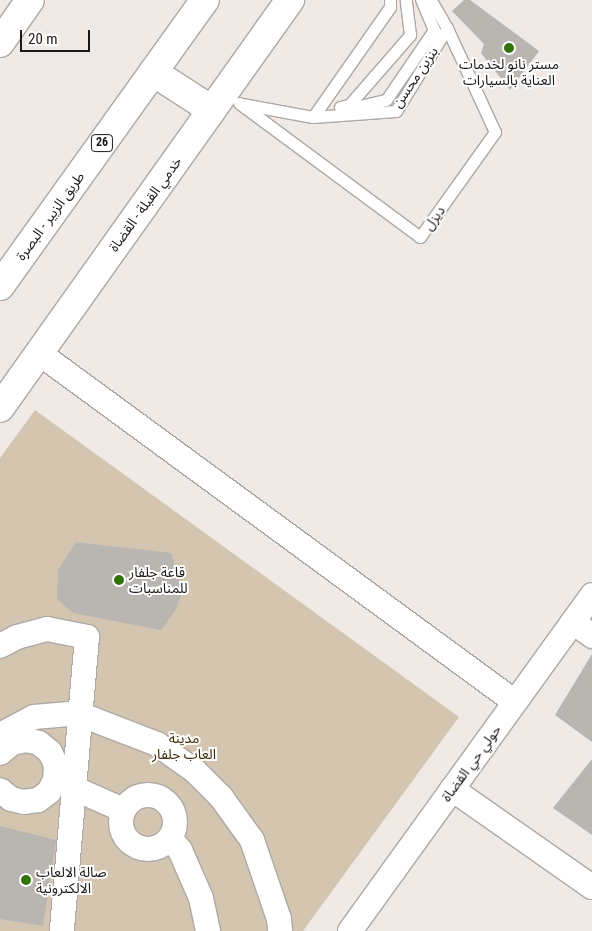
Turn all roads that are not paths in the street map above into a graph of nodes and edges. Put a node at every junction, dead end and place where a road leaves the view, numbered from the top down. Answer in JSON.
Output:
{"nodes":[{"id":1,"x":30,"y":0,"type":"edge"},
{"id":2,"x":205,"y":0,"type":"edge"},
{"id":3,"x":290,"y":0,"type":"edge"},
{"id":4,"x":390,"y":0,"type":"edge"},
{"id":5,"x":406,"y":0,"type":"edge"},
{"id":6,"x":421,"y":0,"type":"edge"},
{"id":7,"x":431,"y":0,"type":"edge"},
{"id":8,"x":447,"y":28,"type":"junction"},
{"id":9,"x":3,"y":32,"type":"edge"},
{"id":10,"x":153,"y":72,"type":"junction"},
{"id":11,"x":239,"y":103,"type":"junction"},
{"id":12,"x":212,"y":110,"type":"junction"},
{"id":13,"x":313,"y":117,"type":"junction"},
{"id":14,"x":0,"y":286,"type":"edge"},
{"id":15,"x":38,"y":353,"type":"junction"},
{"id":16,"x":0,"y":408,"type":"edge"},
{"id":17,"x":592,"y":595,"type":"edge"},
{"id":18,"x":573,"y":622,"type":"junction"},
{"id":19,"x":592,"y":636,"type":"edge"},
{"id":20,"x":0,"y":646,"type":"edge"},
{"id":21,"x":515,"y":702,"type":"junction"},
{"id":22,"x":80,"y":716,"type":"junction"},
{"id":23,"x":0,"y":735,"type":"edge"},
{"id":24,"x":0,"y":753,"type":"edge"},
{"id":25,"x":65,"y":784,"type":"junction"},
{"id":26,"x":452,"y":789,"type":"junction"},
{"id":27,"x":0,"y":790,"type":"edge"},
{"id":28,"x":123,"y":810,"type":"junction"},
{"id":29,"x":170,"y":839,"type":"junction"},
{"id":30,"x":592,"y":887,"type":"edge"},
{"id":31,"x":62,"y":931,"type":"edge"},
{"id":32,"x":208,"y":931,"type":"edge"},
{"id":33,"x":280,"y":931,"type":"edge"},
{"id":34,"x":350,"y":931,"type":"edge"}],
"edges":[{"from":1,"to":9,"type":"main road"},
{"from":2,"to":10,"type":"main road","name":"طريق الزبير - البصرة","number":"26"},
{"from":3,"to":12,"type":"main road","name":"خدمي القبلة - القضاة"},
{"from":4,"to":13,"type":"lane"},
{"from":5,"to":13,"type":"lane"},
{"from":6,"to":13,"type":"lane"},
{"from":7,"to":8,"type":"lane"},
{"from":8,"to":11,"type":"lane","name":"ديزل"},
{"from":8,"to":13,"type":"lane","name":"بنزين محسن"},
{"from":10,"to":12,"type":"main road"},
{"from":10,"to":14,"type":"main road","name":"طريق الزبير - البصرة","number":"26"},
{"from":11,"to":12,"type":"lane"},
{"from":11,"to":13,"type":"lane"},
{"from":12,"to":15,"type":"main road","name":"خدمي القبلة - القضاة"},
{"from":15,"to":16,"type":"main road","name":"خدمي القبلة - القضاة"},
{"from":15,"to":21,"type":"street"},
{"from":17,"to":18,"type":"street","name":"حولي حي القضاة"},
{"from":18,"to":19,"type":"street"},
{"from":18,"to":21,"type":"street","name":"حولي حي القضاة"},
{"from":20,"to":22,"type":"street"},
{"from":21,"to":26,"type":"street","name":"حولي حي القضاة"},
{"from":22,"to":23,"type":"street"},
{"from":22,"to":25,"type":"street"},
{"from":22,"to":33,"type":"street"},
{"from":24,"to":25,"type":"street"},
{"from":25,"to":27,"type":"street"},
{"from":25,"to":28,"type":"street"},
{"from":25,"to":31,"type":"street"},
{"from":26,"to":30,"type":"street"},
{"from":26,"to":34,"type":"street","name":"حولي حي القضاة"},
{"from":28,"to":29,"type":"street"},
{"from":28,"to":29,"type":"street"},
{"from":29,"to":32,"type":"street"}]}
